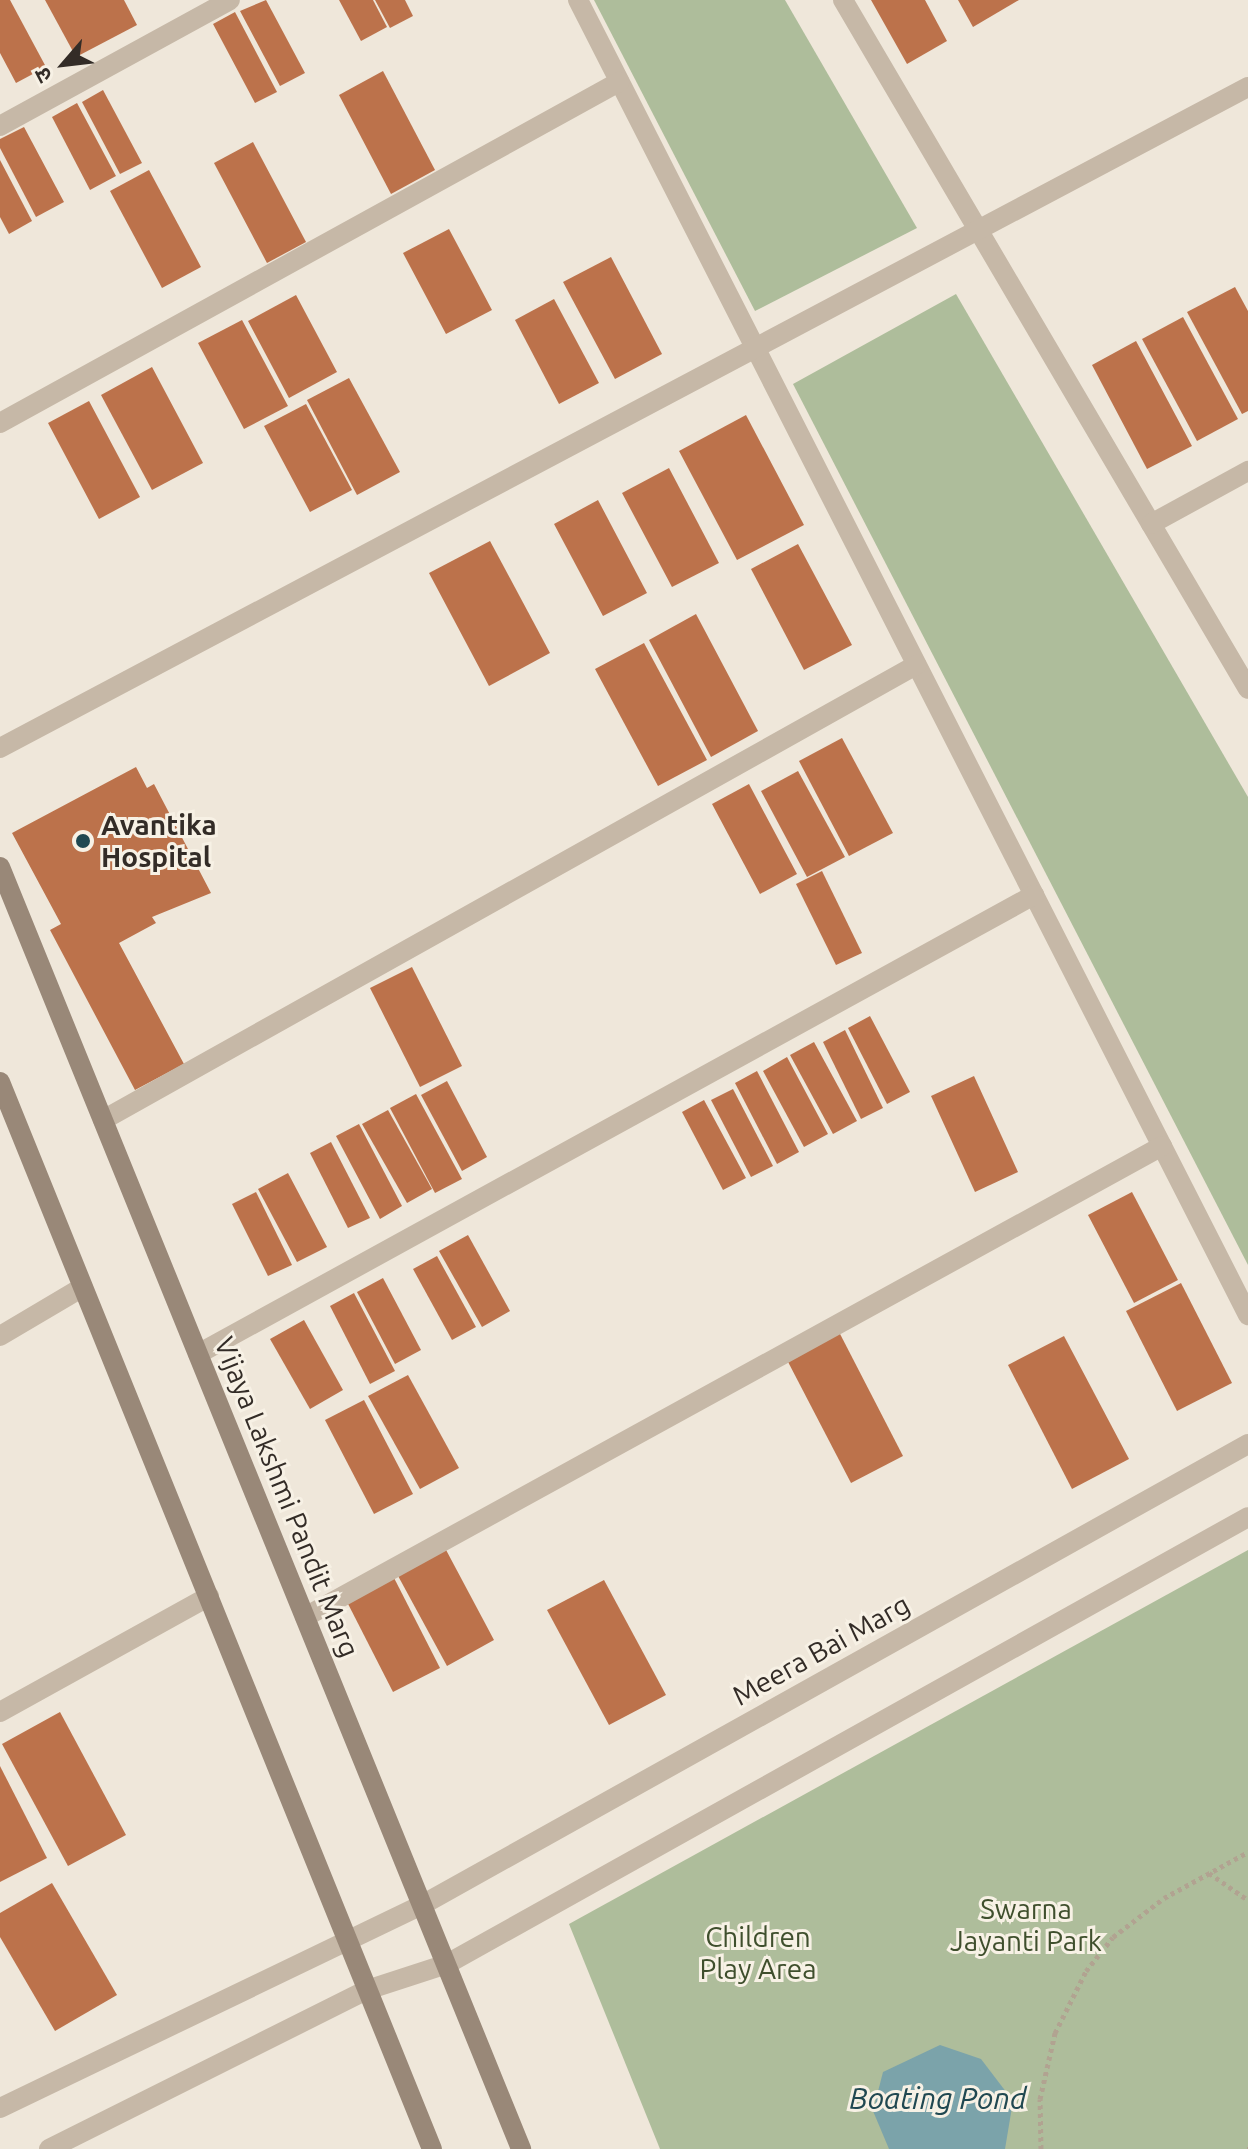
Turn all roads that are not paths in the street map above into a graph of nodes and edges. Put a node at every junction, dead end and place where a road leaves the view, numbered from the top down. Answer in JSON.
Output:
{"nodes":[{"id":1,"x":230,"y":0,"type":"edge"},
{"id":2,"x":578,"y":0,"type":"edge"},
{"id":3,"x":843,"y":0,"type":"edge"},
{"id":4,"x":619,"y":82,"type":"junction"},
{"id":5,"x":1248,"y":87,"type":"edge"},
{"id":6,"x":0,"y":126,"type":"edge"},
{"id":7,"x":979,"y":230,"type":"junction"},
{"id":8,"x":755,"y":348,"type":"junction"},
{"id":9,"x":0,"y":423,"type":"edge"},
{"id":10,"x":1248,"y":471,"type":"edge"},
{"id":11,"x":1151,"y":524,"type":"junction"},
{"id":12,"x":916,"y":665,"type":"junction"},
{"id":13,"x":1248,"y":689,"type":"edge"},
{"id":14,"x":0,"y":748,"type":"edge"},
{"id":15,"x":0,"y":867,"type":"edge"},
{"id":16,"x":1034,"y":895,"type":"junction"},
{"id":17,"x":0,"y":1082,"type":"edge"},
{"id":18,"x":103,"y":1120,"type":"junction"},
{"id":19,"x":1162,"y":1146,"type":"junction"},
{"id":20,"x":83,"y":1287,"type":"junction"},
{"id":21,"x":1248,"y":1315,"type":"edge"},
{"id":22,"x":0,"y":1336,"type":"edge"},
{"id":23,"x":198,"y":1354,"type":"junction"},
{"id":24,"x":1248,"y":1444,"type":"edge"},
{"id":25,"x":1248,"y":1517,"type":"edge"},
{"id":26,"x":209,"y":1596,"type":"junction"},
{"id":27,"x":305,"y":1617,"type":"junction"},
{"id":28,"x":0,"y":1712,"type":"edge"},
{"id":29,"x":422,"y":1905,"type":"junction"},
{"id":30,"x":345,"y":1939,"type":"junction"},
{"id":31,"x":447,"y":1964,"type":"junction"},
{"id":32,"x":367,"y":1990,"type":"junction"},
{"id":33,"x":0,"y":2108,"type":"edge"},
{"id":34,"x":49,"y":2149,"type":"edge"},
{"id":35,"x":432,"y":2149,"type":"edge"},
{"id":36,"x":521,"y":2149,"type":"edge"}],
"edges":[{"from":1,"to":6,"type":"street"},
{"from":2,"to":4,"type":"street"},
{"from":3,"to":7,"type":"street"},
{"from":4,"to":8,"type":"street"},
{"from":4,"to":9,"type":"street"},
{"from":5,"to":7,"type":"street"},
{"from":7,"to":8,"type":"street"},
{"from":7,"to":11,"type":"street"},
{"from":8,"to":12,"type":"street"},
{"from":8,"to":14,"type":"street"},
{"from":10,"to":11,"type":"street"},
{"from":11,"to":13,"type":"street"},
{"from":12,"to":16,"type":"street"},
{"from":12,"to":18,"type":"street"},
{"from":15,"to":18,"type":"street","name":"Vijaya Lakshmi Pandit Marg"},
{"from":16,"to":19,"type":"street"},
{"from":16,"to":23,"type":"street"},
{"from":17,"to":20,"type":"street"},
{"from":18,"to":23,"type":"street","name":"Vijaya Lakshmi Pandit Marg"},
{"from":19,"to":21,"type":"street"},
{"from":19,"to":27,"type":"street"},
{"from":20,"to":22,"type":"street"},
{"from":20,"to":26,"type":"street"},
{"from":23,"to":27,"type":"street","name":"Vijaya Lakshmi Pandit Marg"},
{"from":24,"to":29,"type":"street","name":"Meera Bai Marg"},
{"from":25,"to":31,"type":"street"},
{"from":26,"to":28,"type":"street"},
{"from":26,"to":30,"type":"street"},
{"from":27,"to":29,"type":"street","name":"Vijaya Lakshmi Pandit Marg"},
{"from":29,"to":30,"type":"street","name":"Meera Bai Marg"},
{"from":29,"to":31,"type":"street","name":"Vijaya Lakshmi Pandit Marg"},
{"from":30,"to":32,"type":"street"},
{"from":30,"to":33,"type":"street","name":"Meera Bai Marg"},
{"from":31,"to":32,"type":"street"},
{"from":31,"to":36,"type":"street","name":"Vijaya Lakshmi Pandit Marg"},
{"from":32,"to":34,"type":"street"},
{"from":32,"to":35,"type":"street"}]}
